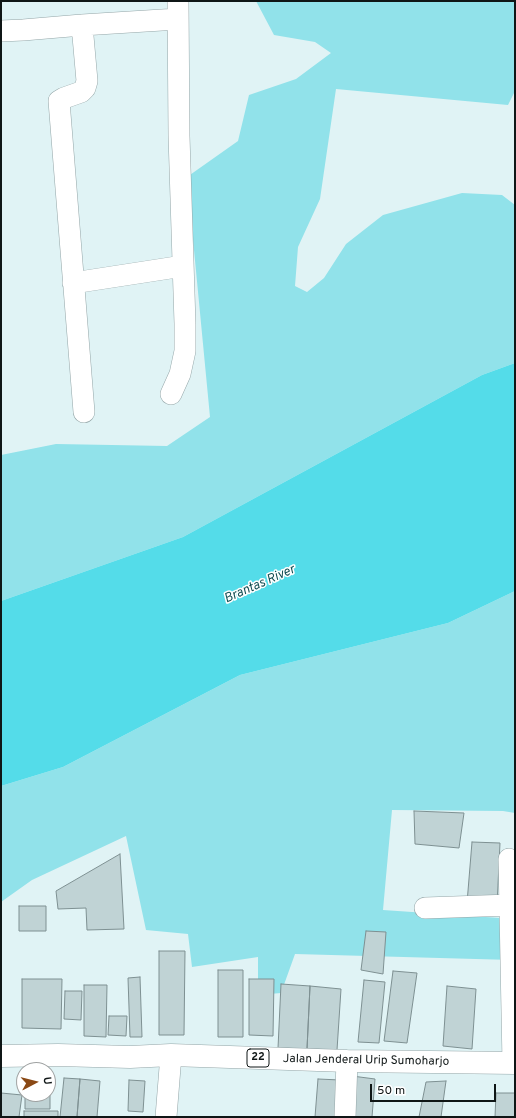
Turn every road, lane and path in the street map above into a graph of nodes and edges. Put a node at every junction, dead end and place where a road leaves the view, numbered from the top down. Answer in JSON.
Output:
{"nodes":[{"id":1,"x":178,"y":10,"type":"edge"},
{"id":2,"x":82,"y":25,"type":"junction"},
{"id":3,"x":1,"y":31,"type":"edge"},
{"id":4,"x":183,"y":266,"type":"junction"},
{"id":5,"x":73,"y":283,"type":"junction"},
{"id":6,"x":171,"y":394,"type":"dead end"},
{"id":7,"x":84,"y":412,"type":"dead end"},
{"id":8,"x":509,"y":859,"type":"dead end"},
{"id":9,"x":510,"y":905,"type":"junction"},
{"id":10,"x":425,"y":908,"type":"dead end"},
{"id":11,"x":171,"y":1055,"type":"junction"},
{"id":12,"x":1,"y":1056,"type":"edge"},
{"id":13,"x":347,"y":1061,"type":"junction"},
{"id":14,"x":514,"y":1063,"type":"edge"},
{"id":15,"x":166,"y":1117,"type":"edge"},
{"id":16,"x":345,"y":1117,"type":"edge"}],
"edges":[{"from":1,"to":2,"type":"street"},
{"from":1,"to":4,"type":"street"},
{"from":2,"to":3,"type":"street"},
{"from":2,"to":5,"type":"street"},
{"from":4,"to":5,"type":"street"},
{"from":4,"to":6,"type":"street"},
{"from":5,"to":7,"type":"street"},
{"from":8,"to":9,"type":"street"},
{"from":9,"to":10,"type":"street"},
{"from":9,"to":14,"type":"street"},
{"from":11,"to":12,"type":"highway","name":"Jalan Jenderal Urip Sumoharjo","number":"22"},
{"from":11,"to":13,"type":"highway","name":"Jalan Jenderal Urip Sumoharjo","number":"22"},
{"from":11,"to":15,"type":"street"},
{"from":13,"to":14,"type":"highway","name":"Jalan Jenderal Urip Sumoharjo","number":"22"},
{"from":13,"to":16,"type":"street"}]}
